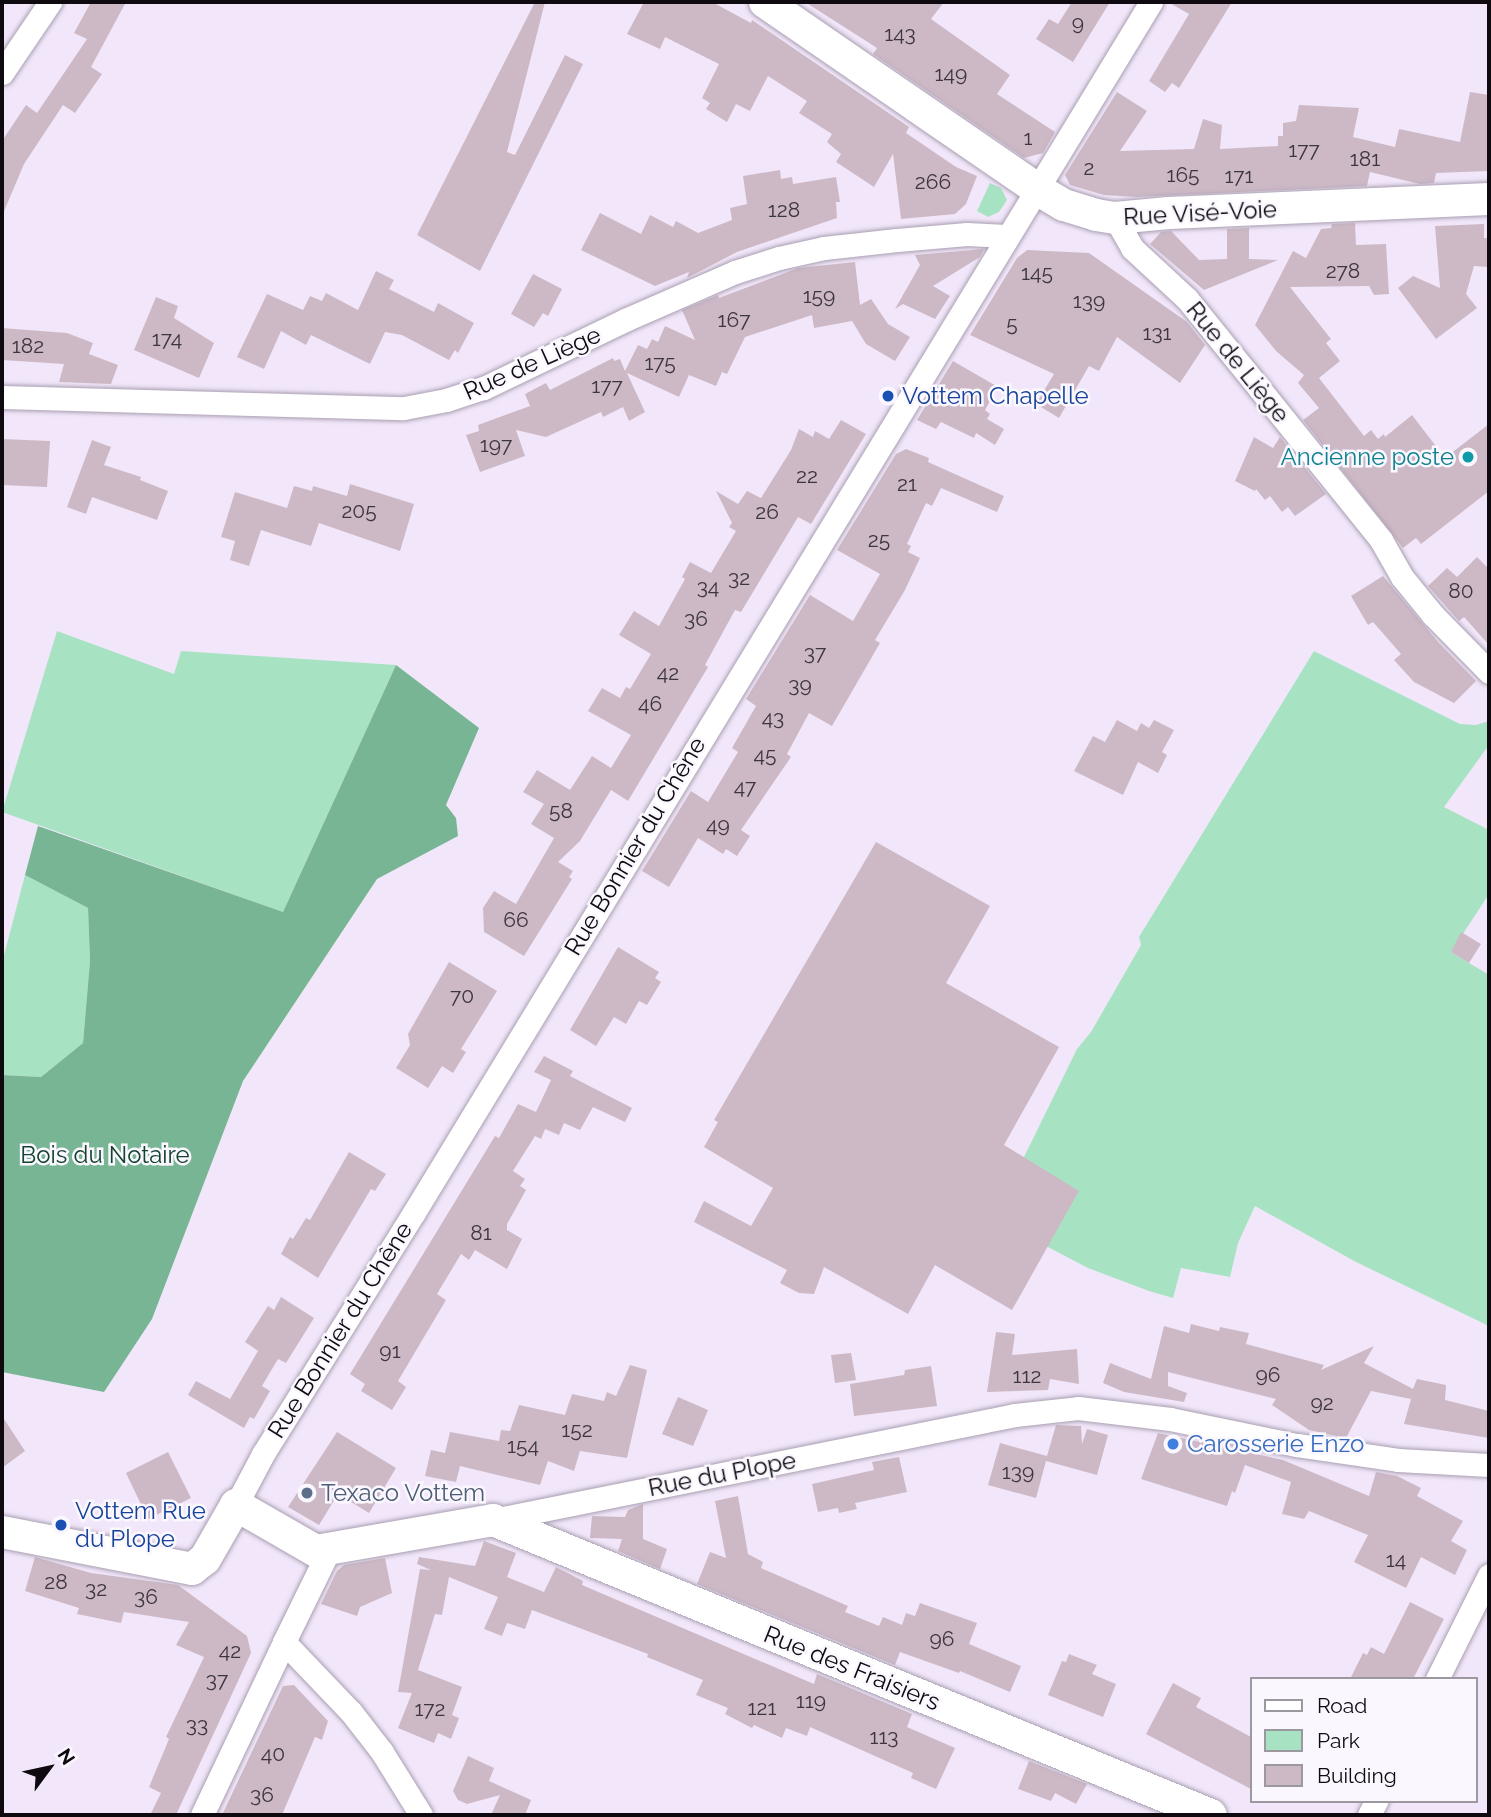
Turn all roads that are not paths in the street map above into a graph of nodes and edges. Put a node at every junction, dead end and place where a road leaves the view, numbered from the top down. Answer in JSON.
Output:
{"nodes":[{"id":1,"x":50,"y":2,"type":"edge"},
{"id":2,"x":765,"y":2,"type":"edge"},
{"id":3,"x":1151,"y":2,"type":"edge"},
{"id":4,"x":2,"y":73,"type":"edge"},
{"id":5,"x":1037,"y":189,"type":"junction"},
{"id":6,"x":1489,"y":199,"type":"edge"},
{"id":7,"x":1115,"y":218,"type":"junction"},
{"id":8,"x":1006,"y":236,"type":"junction"},
{"id":9,"x":2,"y":397,"type":"edge"},
{"id":10,"x":1489,"y":672,"type":"edge"},
{"id":11,"x":1489,"y":1465,"type":"edge"},
{"id":12,"x":236,"y":1504,"type":"junction"},
{"id":13,"x":493,"y":1520,"type":"junction"},
{"id":14,"x":2,"y":1532,"type":"edge"},
{"id":15,"x":329,"y":1550,"type":"junction"},
{"id":16,"x":1489,"y":1575,"type":"edge"},
{"id":17,"x":284,"y":1642,"type":"junction"},
{"id":18,"x":1438,"y":1677,"type":"edge"},
{"id":19,"x":1172,"y":1808,"type":"edge"},
{"id":20,"x":202,"y":1815,"type":"edge"},
{"id":21,"x":421,"y":1815,"type":"edge"},
{"id":22,"x":1211,"y":1815,"type":"edge"}],
"edges":[{"from":1,"to":4,"type":"street"},
{"from":2,"to":5,"type":"street","name":"Rue Visé-Voie"},
{"from":3,"to":5,"type":"street","name":"Rue Bonnier du Chêne"},
{"from":5,"to":7,"type":"street","name":"Rue Visé-Voie"},
{"from":5,"to":8,"type":"street","name":"Rue Bonnier du Chêne"},
{"from":6,"to":7,"type":"street","name":"Rue Visé-Voie"},
{"from":7,"to":10,"type":"street","name":"Rue de Liège"},
{"from":8,"to":9,"type":"street","name":"Rue de Liège"},
{"from":8,"to":12,"type":"street","name":"Rue Bonnier du Chêne"},
{"from":11,"to":13,"type":"street","name":"Rue du Plope"},
{"from":12,"to":14,"type":"street"},
{"from":12,"to":15,"type":"street","name":"Rue du Plope"},
{"from":13,"to":15,"type":"street","name":"Rue du Plope"},
{"from":13,"to":19,"type":"street","name":"Rue des Fraisiers"},
{"from":15,"to":17,"type":"street"},
{"from":16,"to":18,"type":"street"},
{"from":17,"to":20,"type":"street"},
{"from":17,"to":21,"type":"street"},
{"from":19,"to":22,"type":"street","name":"Rue des Fraisiers"}]}
